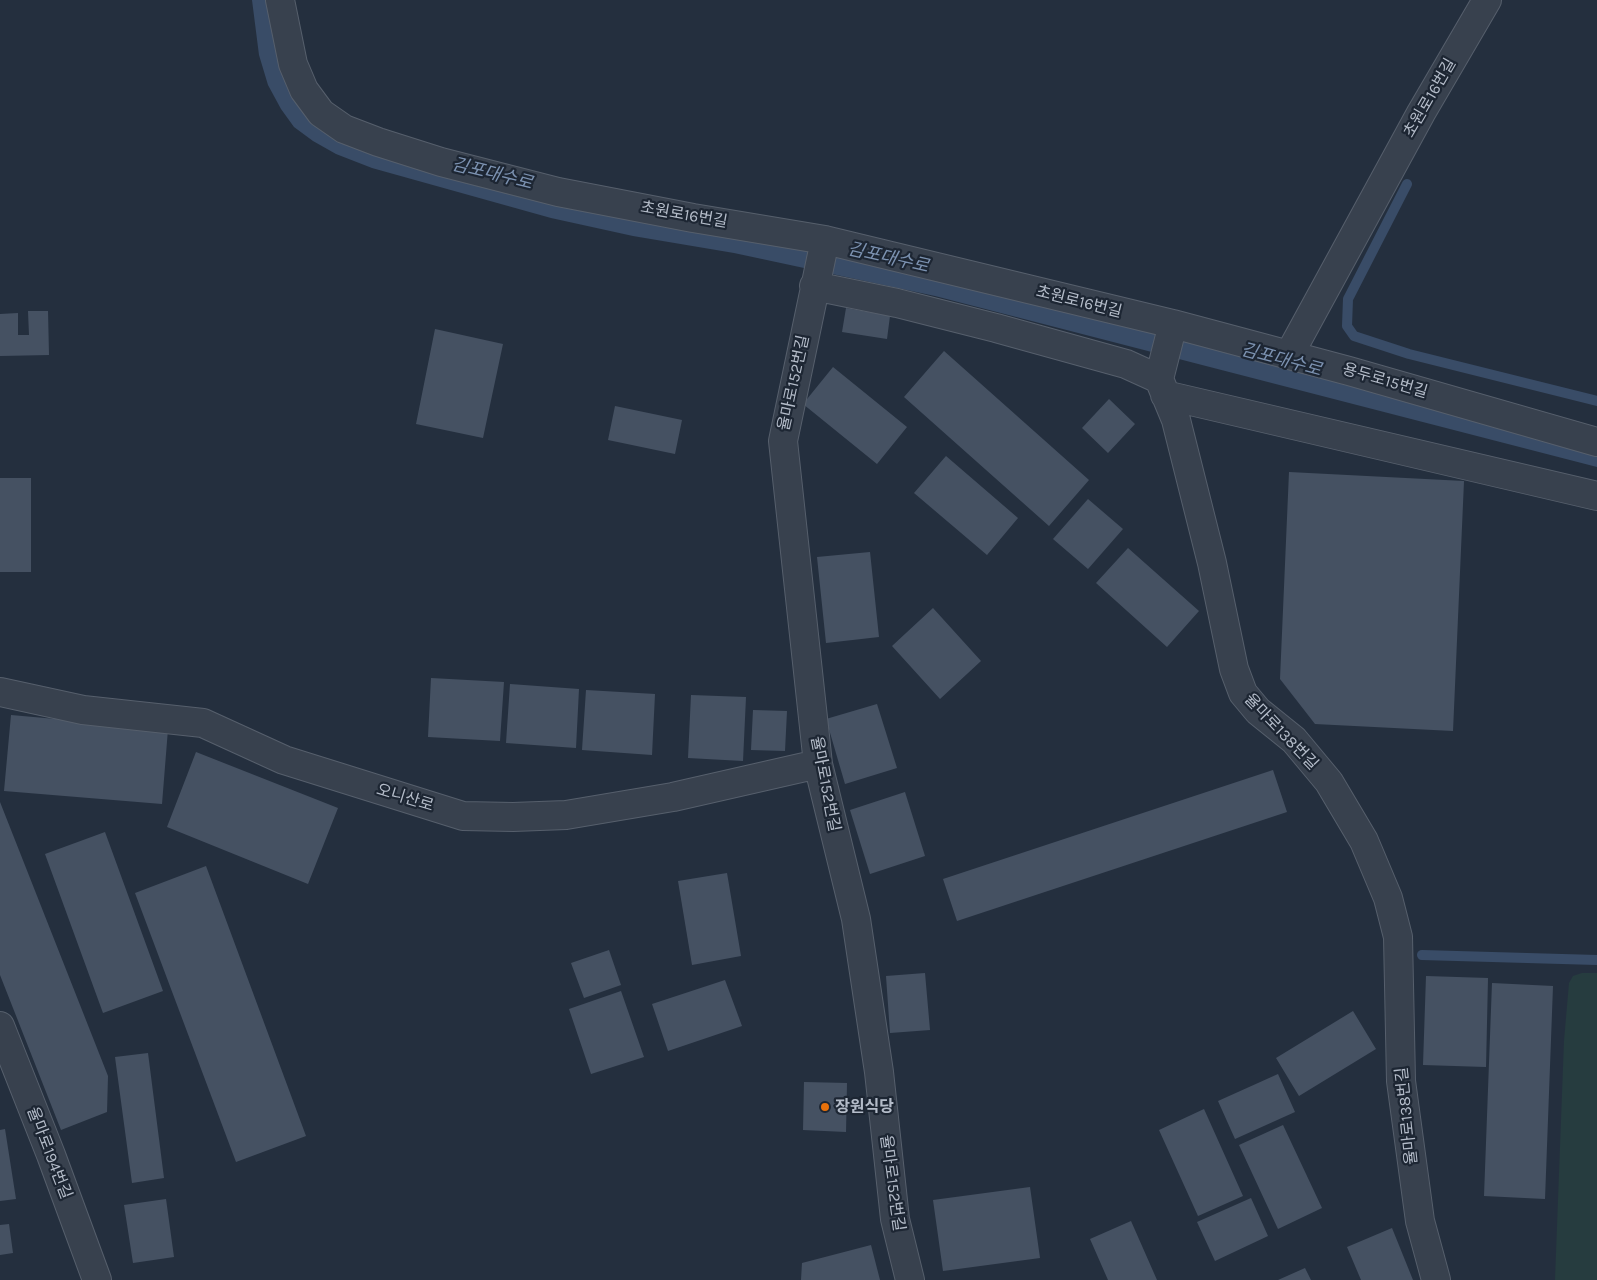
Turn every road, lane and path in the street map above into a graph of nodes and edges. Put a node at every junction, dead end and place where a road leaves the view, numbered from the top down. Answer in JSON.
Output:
{"nodes":[{"id":1,"x":280,"y":0,"type":"edge"},
{"id":2,"x":1486,"y":0,"type":"edge"},
{"id":3,"x":825,"y":240,"type":"junction"},
{"id":4,"x":814,"y":286,"type":"junction"},
{"id":5,"x":1173,"y":324,"type":"junction"},
{"id":6,"x":1288,"y":355,"type":"junction"},
{"id":7,"x":1162,"y":387,"type":"junction"},
{"id":8,"x":1597,"y":442,"type":"edge"},
{"id":9,"x":1597,"y":496,"type":"edge"},
{"id":10,"x":0,"y":692,"type":"edge"},
{"id":11,"x":818,"y":764,"type":"junction"},
{"id":12,"x":0,"y":1026,"type":"edge"},
{"id":13,"x":97,"y":1280,"type":"edge"},
{"id":14,"x":910,"y":1280,"type":"edge"},
{"id":15,"x":1436,"y":1280,"type":"edge"}],
"edges":[{"from":1,"to":3,"type":"lane","name":"초원로16번길"},
{"from":2,"to":6,"type":"lane","name":"초원로16번길"},
{"from":3,"to":4,"type":"lane","name":"율마로152번길"},
{"from":3,"to":5,"type":"lane","name":"초원로16번길"},
{"from":4,"to":7,"type":"lane"},
{"from":4,"to":11,"type":"lane","name":"율마로152번길"},
{"from":5,"to":6,"type":"lane","name":"용두로15번길"},
{"from":5,"to":7,"type":"lane"},
{"from":6,"to":8,"type":"lane","name":"용두로15번길"},
{"from":7,"to":9,"type":"lane"},
{"from":7,"to":15,"type":"lane","name":"율마로138번길"},
{"from":10,"to":11,"type":"lane","name":"오니산로"},
{"from":11,"to":14,"type":"lane","name":"율마로152번길"},
{"from":12,"to":13,"type":"lane","name":"율마로194번길"}]}
